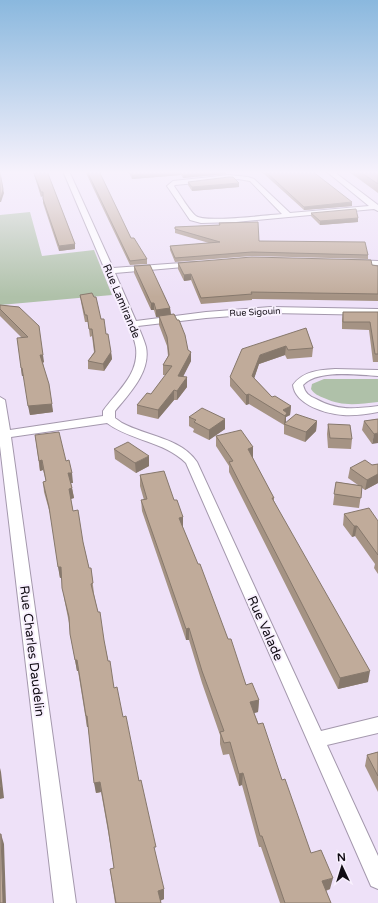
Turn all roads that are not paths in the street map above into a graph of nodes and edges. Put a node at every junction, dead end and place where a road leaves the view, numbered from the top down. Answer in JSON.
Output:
{"nodes":[{"id":1,"x":85,"y":213,"type":"edge"},
{"id":2,"x":190,"y":213,"type":"edge"},
{"id":3,"x":309,"y":213,"type":"edge"},
{"id":4,"x":288,"y":215,"type":"joint"},
{"id":5,"x":347,"y":262,"type":"edge"},
{"id":6,"x":378,"y":263,"type":"edge"},
{"id":7,"x":200,"y":264,"type":"edge"},
{"id":8,"x":110,"y":271,"type":"junction"},
{"id":9,"x":378,"y":312,"type":"edge"},
{"id":10,"x":132,"y":324,"type":"junction"},
{"id":11,"x":378,"y":373,"type":"edge"},
{"id":12,"x":0,"y":400,"type":"edge"},
{"id":13,"x":378,"y":409,"type":"edge"},
{"id":14,"x":109,"y":419,"type":"junction"},
{"id":15,"x":5,"y":434,"type":"junction"},
{"id":16,"x":378,"y":725,"type":"edge"},
{"id":17,"x":316,"y":740,"type":"junction"},
{"id":18,"x":378,"y":879,"type":"edge"},
{"id":19,"x":65,"y":903,"type":"edge"}],
"edges":[{"from":1,"to":8,"type":"street","name":"Rue Lamirande"},
{"from":2,"to":4,"type":"street"},
{"from":3,"to":4,"type":"street"},
{"from":5,"to":6,"type":"street"},
{"from":7,"to":8,"type":"street"},
{"from":8,"to":10,"type":"street","name":"Rue Lamirande"},
{"from":9,"to":10,"type":"street","name":"Rue Sigouin"},
{"from":10,"to":14,"type":"street","name":"Rue Lamirande"},
{"from":11,"to":13,"type":"street"},
{"from":12,"to":15,"type":"street","name":"Rue Charles Daudelin"},
{"from":14,"to":15,"type":"street"},
{"from":14,"to":17,"type":"street","name":"Rue Valade"},
{"from":15,"to":19,"type":"street","name":"Rue Charles Daudelin"},
{"from":16,"to":17,"type":"street"},
{"from":17,"to":18,"type":"street","name":"Rue Valade"}]}
